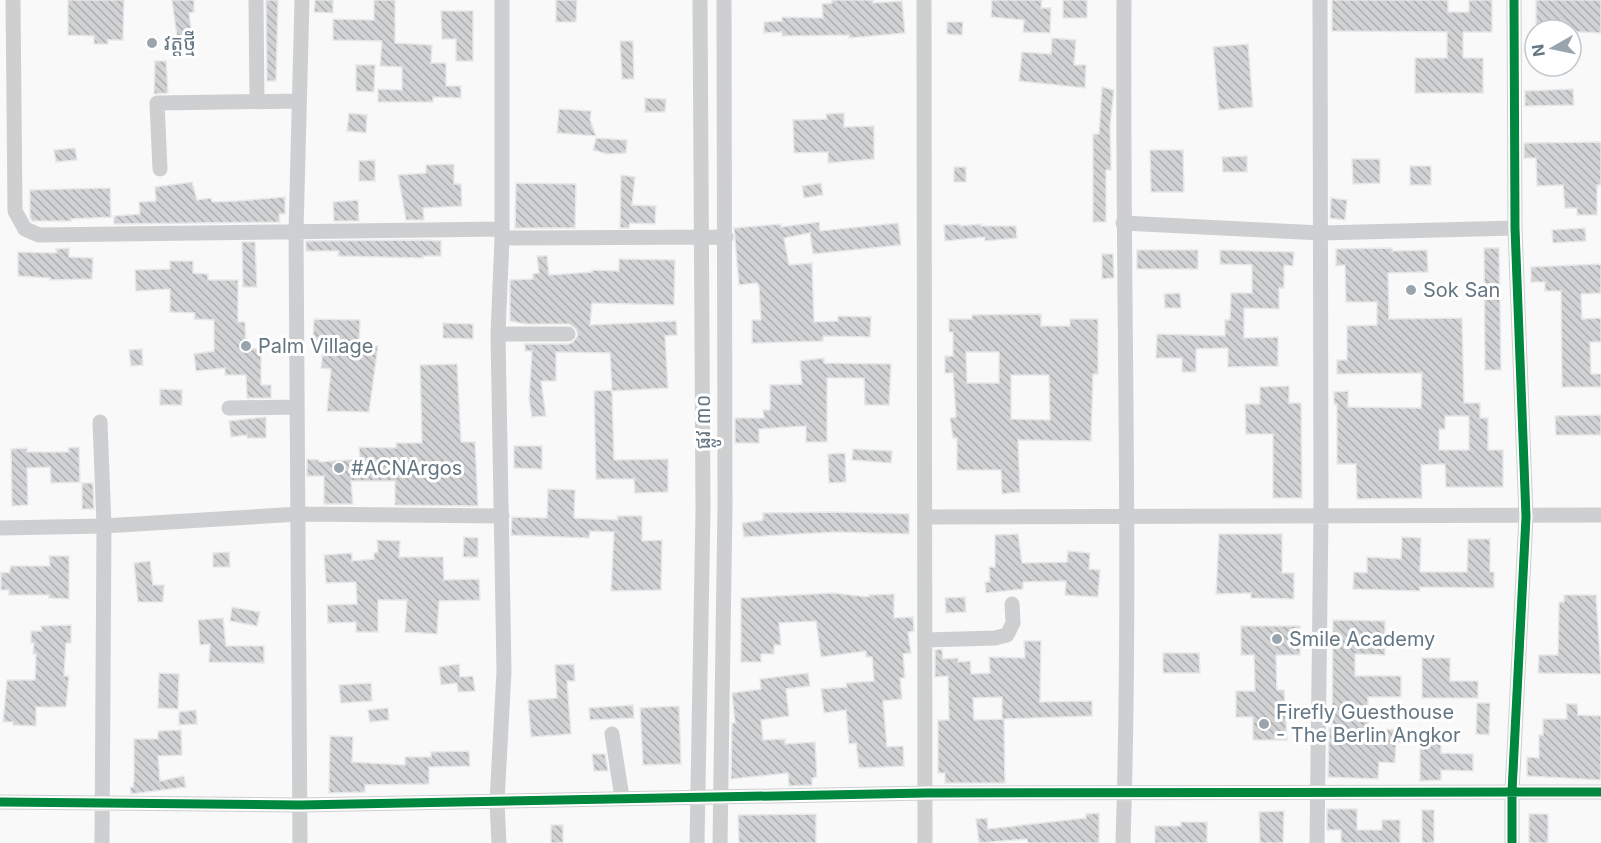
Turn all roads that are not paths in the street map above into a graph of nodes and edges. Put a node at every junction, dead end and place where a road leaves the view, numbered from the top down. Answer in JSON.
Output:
{"nodes":[{"id":1,"x":13,"y":0,"type":"edge"},
{"id":2,"x":256,"y":0,"type":"edge"},
{"id":3,"x":302,"y":0,"type":"edge"},
{"id":4,"x":502,"y":0,"type":"edge"},
{"id":5,"x":700,"y":0,"type":"edge"},
{"id":6,"x":724,"y":0,"type":"edge"},
{"id":7,"x":924,"y":0,"type":"edge"},
{"id":8,"x":1125,"y":0,"type":"edge"},
{"id":9,"x":1320,"y":0,"type":"edge"},
{"id":10,"x":1514,"y":0,"type":"edge"},
{"id":11,"x":257,"y":101,"type":"junction"},
{"id":12,"x":299,"y":101,"type":"junction"},
{"id":13,"x":160,"y":169,"type":"dead end"},
{"id":14,"x":1123,"y":224,"type":"junction"},
{"id":15,"x":1515,"y":228,"type":"junction"},
{"id":16,"x":296,"y":231,"type":"junction"},
{"id":17,"x":502,"y":233,"type":"junction"},
{"id":18,"x":1322,"y":233,"type":"junction"},
{"id":19,"x":703,"y":237,"type":"junction"},
{"id":20,"x":726,"y":237,"type":"junction"},
{"id":21,"x":498,"y":334,"type":"junction"},
{"id":22,"x":568,"y":334,"type":"dead end"},
{"id":23,"x":297,"y":407,"type":"junction"},
{"id":24,"x":229,"y":408,"type":"dead end"},
{"id":25,"x":100,"y":422,"type":"dead end"},
{"id":26,"x":298,"y":514,"type":"junction"},
{"id":27,"x":1321,"y":515,"type":"junction"},
{"id":28,"x":1601,"y":515,"type":"edge"},
{"id":29,"x":502,"y":516,"type":"junction"},
{"id":30,"x":926,"y":517,"type":"junction"},
{"id":31,"x":1127,"y":517,"type":"junction"},
{"id":32,"x":1526,"y":517,"type":"junction"},
{"id":33,"x":104,"y":526,"type":"junction"},
{"id":34,"x":0,"y":528,"type":"edge"},
{"id":35,"x":1012,"y":604,"type":"dead end"},
{"id":36,"x":926,"y":640,"type":"junction"},
{"id":37,"x":612,"y":735,"type":"dead end"},
{"id":38,"x":1512,"y":791,"type":"junction"},
{"id":39,"x":1317,"y":792,"type":"junction"},
{"id":40,"x":1601,"y":792,"type":"edge"},
{"id":41,"x":926,"y":793,"type":"junction"},
{"id":42,"x":1125,"y":794,"type":"junction"},
{"id":43,"x":720,"y":796,"type":"junction"},
{"id":44,"x":622,"y":797,"type":"junction"},
{"id":45,"x":697,"y":797,"type":"junction"},
{"id":46,"x":0,"y":802,"type":"edge"},
{"id":47,"x":497,"y":802,"type":"junction"},
{"id":48,"x":103,"y":804,"type":"junction"},
{"id":49,"x":300,"y":805,"type":"junction"},
{"id":50,"x":102,"y":843,"type":"edge"},
{"id":51,"x":300,"y":843,"type":"edge"},
{"id":52,"x":499,"y":843,"type":"edge"},
{"id":53,"x":697,"y":843,"type":"edge"},
{"id":54,"x":720,"y":843,"type":"edge"},
{"id":55,"x":926,"y":843,"type":"edge"},
{"id":56,"x":1123,"y":843,"type":"edge"},
{"id":57,"x":1317,"y":843,"type":"edge"},
{"id":58,"x":1512,"y":843,"type":"edge"}],
"edges":[{"from":1,"to":16,"type":"street"},
{"from":2,"to":11,"type":"street"},
{"from":3,"to":12,"type":"street"},
{"from":4,"to":17,"type":"street"},
{"from":5,"to":19,"type":"street","name":"ផ្លូវ ៣០"},
{"from":6,"to":20,"type":"street","name":"ផ្លូវ ៣០"},
{"from":7,"to":30,"type":"street"},
{"from":8,"to":14,"type":"street"},
{"from":9,"to":18,"type":"street"},
{"from":10,"to":15,"type":"street"},
{"from":11,"to":12,"type":"street"},
{"from":11,"to":13,"type":"street"},
{"from":12,"to":16,"type":"street"},
{"from":14,"to":18,"type":"street"},
{"from":14,"to":31,"type":"street"},
{"from":15,"to":18,"type":"street"},
{"from":15,"to":32,"type":"street"},
{"from":16,"to":17,"type":"street"},
{"from":16,"to":23,"type":"street"},
{"from":17,"to":19,"type":"street"},
{"from":17,"to":21,"type":"street"},
{"from":18,"to":27,"type":"street"},
{"from":19,"to":20,"type":"street"},
{"from":19,"to":45,"type":"street","name":"ផ្លូវ ៣០"},
{"from":20,"to":43,"type":"street","name":"ផ្លូវ ៣០"},
{"from":21,"to":22,"type":"street"},
{"from":21,"to":29,"type":"street"},
{"from":23,"to":24,"type":"street"},
{"from":23,"to":26,"type":"street"},
{"from":25,"to":33,"type":"street"},
{"from":26,"to":29,"type":"street"},
{"from":26,"to":33,"type":"street"},
{"from":26,"to":49,"type":"street"},
{"from":27,"to":31,"type":"street"},
{"from":27,"to":32,"type":"street"},
{"from":27,"to":39,"type":"street"},
{"from":28,"to":32,"type":"street"},
{"from":29,"to":47,"type":"street"},
{"from":30,"to":31,"type":"street"},
{"from":30,"to":36,"type":"street"},
{"from":31,"to":42,"type":"street"},
{"from":32,"to":38,"type":"street"},
{"from":33,"to":34,"type":"street"},
{"from":33,"to":48,"type":"street"},
{"from":35,"to":36,"type":"street"},
{"from":36,"to":41,"type":"street"},
{"from":37,"to":44,"type":"street"},
{"from":38,"to":39,"type":"street"},
{"from":38,"to":40,"type":"street"},
{"from":38,"to":58,"type":"street"},
{"from":39,"to":42,"type":"street"},
{"from":39,"to":57,"type":"street"},
{"from":41,"to":42,"type":"street"},
{"from":41,"to":43,"type":"street"},
{"from":41,"to":55,"type":"street"},
{"from":42,"to":56,"type":"street"},
{"from":43,"to":45,"type":"street"},
{"from":43,"to":54,"type":"street","name":"ផ្លូវ ៣០"},
{"from":44,"to":45,"type":"street"},
{"from":44,"to":47,"type":"street"},
{"from":45,"to":53,"type":"street","name":"ផ្លូវ ៣០"},
{"from":46,"to":48,"type":"street"},
{"from":47,"to":49,"type":"street"},
{"from":47,"to":52,"type":"street"},
{"from":48,"to":49,"type":"street"},
{"from":48,"to":50,"type":"street"},
{"from":49,"to":51,"type":"street"}]}
